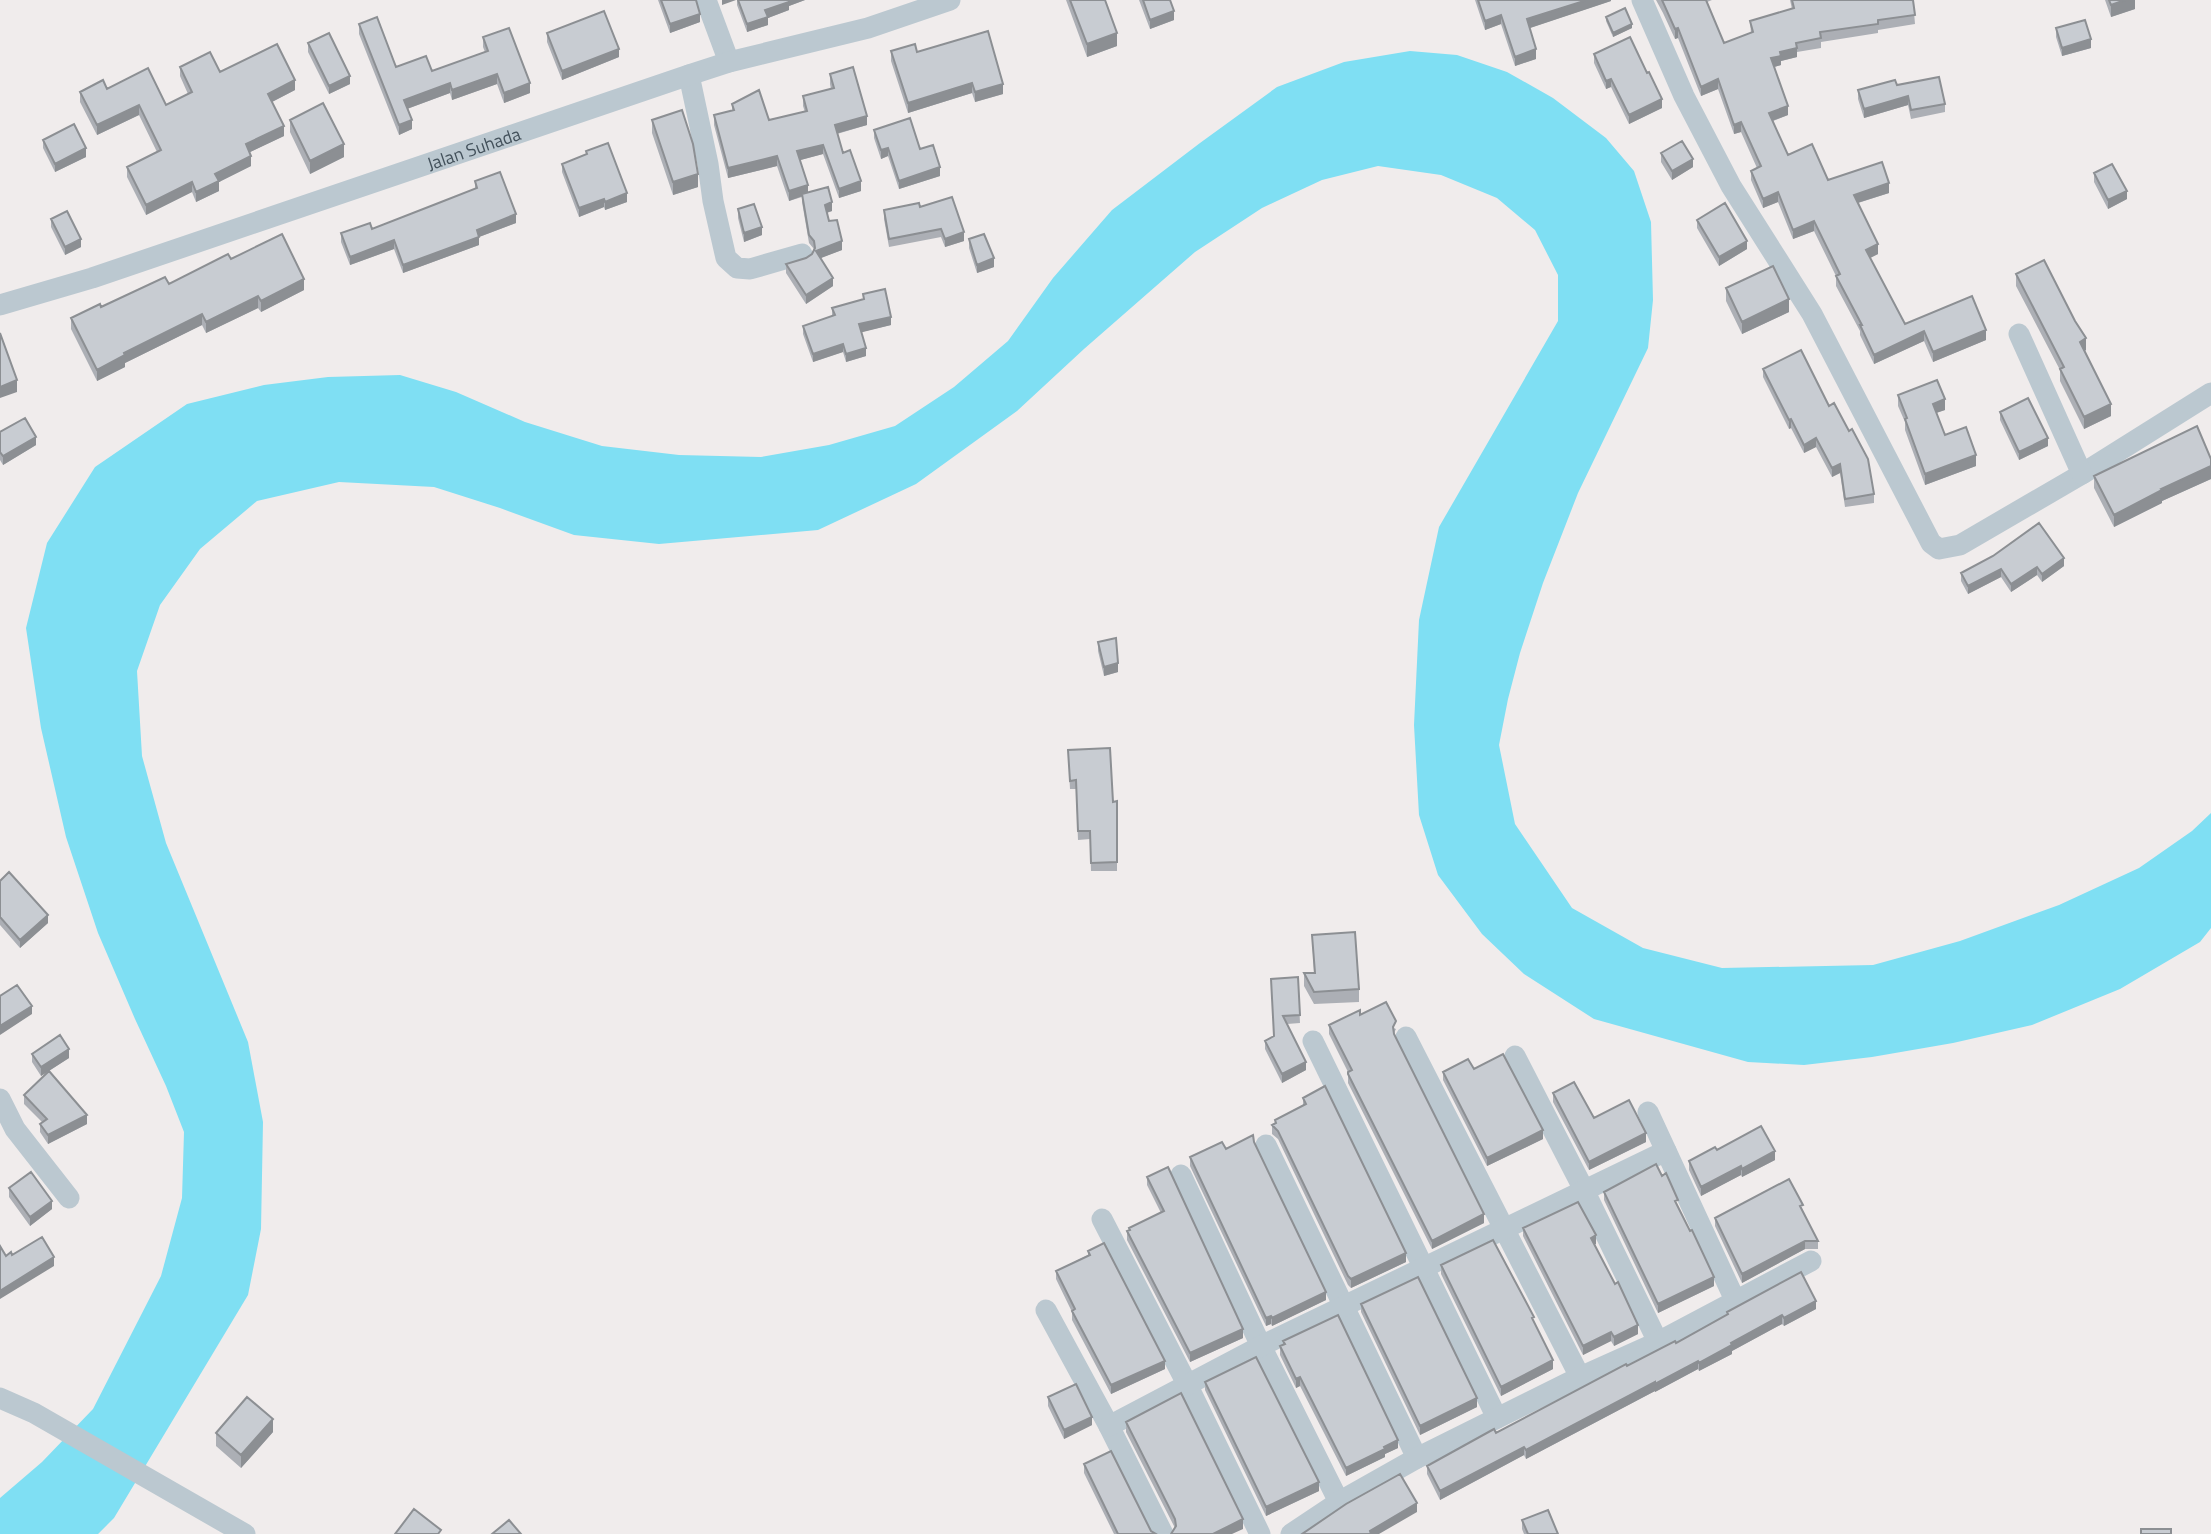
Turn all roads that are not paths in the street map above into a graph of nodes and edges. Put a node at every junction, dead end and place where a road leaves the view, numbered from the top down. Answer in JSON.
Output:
{"nodes":[{"id":1,"x":706,"y":0,"type":"edge"},
{"id":2,"x":950,"y":0,"type":"edge"},
{"id":3,"x":1642,"y":0,"type":"edge"},
{"id":4,"x":729,"y":62,"type":"junction"},
{"id":5,"x":688,"y":75,"type":"junction"},
{"id":6,"x":802,"y":254,"type":"dead end"},
{"id":7,"x":0,"y":305,"type":"edge"},
{"id":8,"x":2019,"y":334,"type":"dead end"},
{"id":9,"x":2211,"y":393,"type":"edge"},
{"id":10,"x":2082,"y":474,"type":"junction"},
{"id":11,"x":1406,"y":1037,"type":"dead end"},
{"id":12,"x":1313,"y":1041,"type":"dead end"},
{"id":13,"x":1515,"y":1056,"type":"dead end"},
{"id":14,"x":0,"y":1099,"type":"edge"},
{"id":15,"x":1648,"y":1112,"type":"dead end"},
{"id":16,"x":1266,"y":1145,"type":"dead end"},
{"id":17,"x":1665,"y":1151,"type":"junction"},
{"id":18,"x":1181,"y":1175,"type":"dead end"},
{"id":19,"x":1584,"y":1190,"type":"junction"},
{"id":20,"x":69,"y":1198,"type":"dead end"},
{"id":21,"x":1102,"y":1219,"type":"dead end"},
{"id":22,"x":1503,"y":1229,"type":"junction"},
{"id":23,"x":1811,"y":1261,"type":"dead end"},
{"id":24,"x":1424,"y":1267,"type":"junction"},
{"id":25,"x":1735,"y":1300,"type":"junction"},
{"id":26,"x":1344,"y":1308,"type":"junction"},
{"id":27,"x":1046,"y":1310,"type":"dead end"},
{"id":28,"x":1658,"y":1342,"type":"junction"},
{"id":29,"x":1261,"y":1346,"type":"junction"},
{"id":30,"x":1580,"y":1377,"type":"junction"},
{"id":31,"x":1187,"y":1384,"type":"junction"},
{"id":32,"x":0,"y":1398,"type":"edge"},
{"id":33,"x":1497,"y":1418,"type":"junction"},
{"id":34,"x":1109,"y":1426,"type":"junction"},
{"id":35,"x":1417,"y":1458,"type":"junction"},
{"id":36,"x":1339,"y":1502,"type":"junction"},
{"id":37,"x":245,"y":1534,"type":"edge"},
{"id":38,"x":1163,"y":1534,"type":"edge"},
{"id":39,"x":1260,"y":1534,"type":"edge"},
{"id":40,"x":1291,"y":1534,"type":"edge"}],
"edges":[{"from":1,"to":4,"type":"street"},
{"from":2,"to":4,"type":"street","name":"Jalan Suhada"},
{"from":3,"to":10,"type":"street"},
{"from":4,"to":5,"type":"street","name":"Jalan Suhada"},
{"from":5,"to":6,"type":"street"},
{"from":5,"to":7,"type":"street","name":"Jalan Suhada"},
{"from":8,"to":10,"type":"street"},
{"from":9,"to":10,"type":"street"},
{"from":11,"to":22,"type":"street"},
{"from":12,"to":24,"type":"street"},
{"from":13,"to":19,"type":"street"},
{"from":14,"to":20,"type":"street"},
{"from":15,"to":17,"type":"street"},
{"from":16,"to":26,"type":"street"},
{"from":17,"to":19,"type":"street"},
{"from":17,"to":25,"type":"street"},
{"from":18,"to":29,"type":"street"},
{"from":19,"to":22,"type":"street"},
{"from":19,"to":28,"type":"street"},
{"from":21,"to":31,"type":"street"},
{"from":22,"to":24,"type":"street"},
{"from":22,"to":30,"type":"street"},
{"from":23,"to":25,"type":"street"},
{"from":24,"to":26,"type":"street"},
{"from":24,"to":33,"type":"street"},
{"from":25,"to":28,"type":"street"},
{"from":26,"to":29,"type":"street"},
{"from":26,"to":35,"type":"street"},
{"from":27,"to":34,"type":"street"},
{"from":28,"to":30,"type":"street"},
{"from":29,"to":31,"type":"street"},
{"from":29,"to":36,"type":"street"},
{"from":30,"to":33,"type":"street"},
{"from":31,"to":34,"type":"street"},
{"from":31,"to":39,"type":"street"},
{"from":32,"to":37,"type":"street"},
{"from":33,"to":35,"type":"street"},
{"from":34,"to":38,"type":"street"},
{"from":35,"to":36,"type":"street"},
{"from":36,"to":40,"type":"street"}]}
